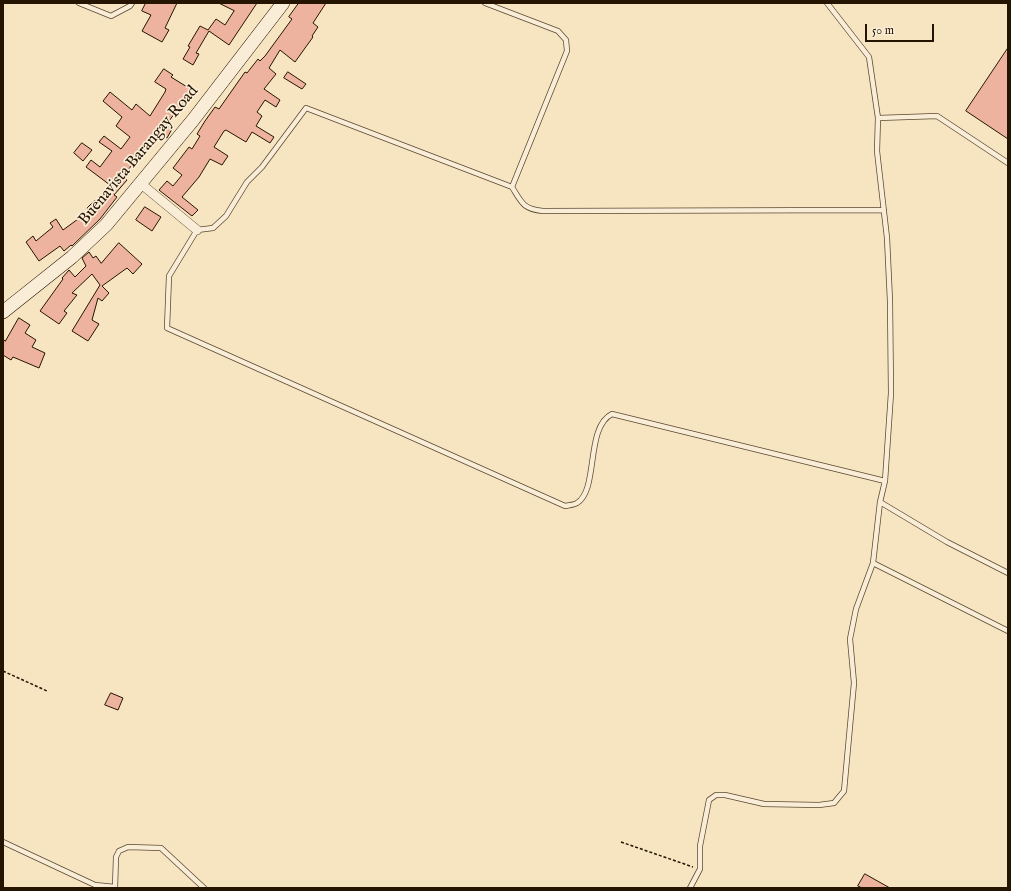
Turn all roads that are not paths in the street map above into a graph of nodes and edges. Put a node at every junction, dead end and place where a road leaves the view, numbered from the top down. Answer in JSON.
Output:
{"nodes":[{"id":1,"x":79,"y":3,"type":"edge"},
{"id":2,"x":132,"y":3,"type":"edge"},
{"id":3,"x":283,"y":3,"type":"edge"},
{"id":4,"x":485,"y":3,"type":"edge"},
{"id":5,"x":827,"y":3,"type":"edge"},
{"id":6,"x":878,"y":118,"type":"junction"},
{"id":7,"x":1008,"y":163,"type":"edge"},
{"id":8,"x":140,"y":183,"type":"junction"},
{"id":9,"x":512,"y":187,"type":"junction"},
{"id":10,"x":884,"y":210,"type":"junction"},
{"id":11,"x":197,"y":230,"type":"junction"},
{"id":12,"x":3,"y":312,"type":"edge"},
{"id":13,"x":885,"y":481,"type":"junction"},
{"id":14,"x":880,"y":502,"type":"junction"},
{"id":15,"x":873,"y":563,"type":"junction"},
{"id":16,"x":1008,"y":572,"type":"edge"},
{"id":17,"x":1008,"y":631,"type":"edge"},
{"id":18,"x":3,"y":842,"type":"edge"},
{"id":19,"x":115,"y":888,"type":"edge"},
{"id":20,"x":204,"y":888,"type":"edge"},
{"id":21,"x":690,"y":888,"type":"edge"}],
"edges":[{"from":1,"to":2,"type":"lane"},
{"from":3,"to":8,"type":"street","name":"Buenavista Barangay Road"},
{"from":4,"to":9,"type":"lane"},
{"from":5,"to":6,"type":"lane"},
{"from":6,"to":7,"type":"lane"},
{"from":6,"to":10,"type":"lane"},
{"from":8,"to":11,"type":"street"},
{"from":8,"to":12,"type":"street","name":"Buenavista Barangay Road"},
{"from":9,"to":10,"type":"lane"},
{"from":9,"to":11,"type":"lane"},
{"from":10,"to":13,"type":"lane"},
{"from":11,"to":13,"type":"lane"},
{"from":13,"to":14,"type":"lane"},
{"from":14,"to":15,"type":"lane"},
{"from":14,"to":16,"type":"lane"},
{"from":15,"to":17,"type":"lane"},
{"from":15,"to":21,"type":"lane"},
{"from":18,"to":19,"type":"lane"},
{"from":19,"to":20,"type":"lane"}]}
